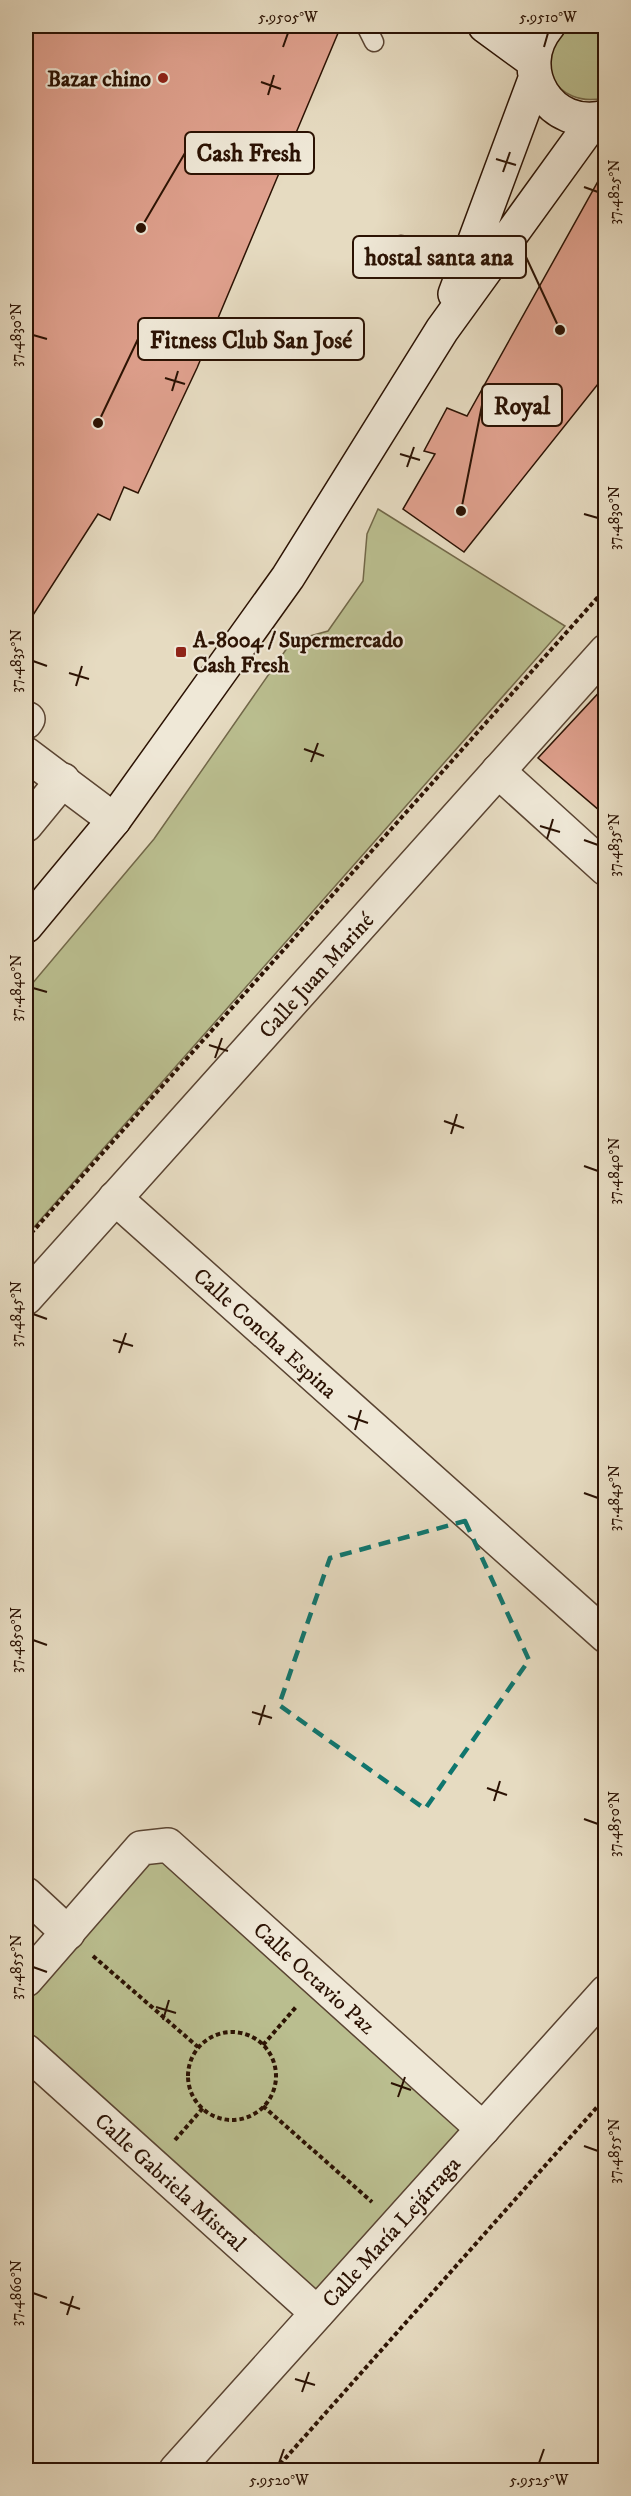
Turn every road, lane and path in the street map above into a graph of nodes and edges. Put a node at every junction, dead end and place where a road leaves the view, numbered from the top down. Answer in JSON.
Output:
{"nodes":[{"id":1,"x":366,"y":26,"type":"edge"},
{"id":2,"x":485,"y":26,"type":"edge"},
{"id":3,"x":548,"y":26,"type":"edge"},
{"id":4,"x":374,"y":42,"type":"dead end"},
{"id":5,"x":534,"y":70,"type":"junction"},
{"id":6,"x":600,"y":118,"type":"edge"},
{"id":7,"x":401,"y":244,"type":"dead end"},
{"id":8,"x":468,"y":258,"type":"junction"},
{"id":9,"x":442,"y":330,"type":"junction"},
{"id":10,"x":606,"y":588,"type":"edge"},
{"id":11,"x":606,"y":651,"type":"edge"},
{"id":12,"x":26,"y":754,"type":"edge"},
{"id":13,"x":498,"y":771,"type":"junction"},
{"id":14,"x":63,"y":780,"type":"junction"},
{"id":15,"x":114,"y":820,"type":"junction"},
{"id":16,"x":26,"y":825,"type":"edge"},
{"id":17,"x":606,"y":869,"type":"edge"},
{"id":18,"x":26,"y":926,"type":"edge"},
{"id":19,"x":115,"y":1198,"type":"junction"},
{"id":20,"x":26,"y":1239,"type":"edge"},
{"id":21,"x":26,"y":1298,"type":"edge"},
{"id":22,"x":606,"y":1636,"type":"edge"},
{"id":23,"x":26,"y":1894,"type":"edge"},
{"id":24,"x":68,"y":1933,"type":"junction"},
{"id":25,"x":26,"y":1980,"type":"edge"},
{"id":26,"x":318,"y":1981,"type":"junction"},
{"id":27,"x":606,"y":1992,"type":"edge"},
{"id":28,"x":263,"y":2045,"type":"junction"},
{"id":29,"x":198,"y":2047,"type":"junction"},
{"id":30,"x":26,"y":2051,"type":"edge"},
{"id":31,"x":606,"y":2097,"type":"edge"},
{"id":32,"x":263,"y":2106,"type":"junction"},
{"id":33,"x":483,"y":2129,"type":"junction"},
{"id":34,"x":397,"y":2224,"type":"junction"},
{"id":35,"x":317,"y":2313,"type":"junction"},
{"id":36,"x":176,"y":2470,"type":"edge"},
{"id":37,"x":274,"y":2470,"type":"edge"}],
"edges":[{"from":1,"to":4,"type":"lane"},
{"from":2,"to":5,"type":"street"},
{"from":3,"to":5,"type":"street"},
{"from":5,"to":6,"type":"street"},
{"from":5,"to":8,"type":"street"},
{"from":6,"to":9,"type":"street"},
{"from":7,"to":8,"type":"lane"},
{"from":8,"to":9,"type":"street"},
{"from":9,"to":15,"type":"street"},
{"from":10,"to":20,"type":"path"},
{"from":11,"to":13,"type":"street","name":"Calle Juan Mariné"},
{"from":12,"to":14,"type":"street"},
{"from":13,"to":17,"type":"street"},
{"from":13,"to":19,"type":"street","name":"Calle Juan Mariné"},
{"from":14,"to":15,"type":"street"},
{"from":14,"to":16,"type":"street"},
{"from":15,"to":18,"type":"street"},
{"from":19,"to":21,"type":"street","name":"Calle Juan Mariné"},
{"from":19,"to":22,"type":"street","name":"Calle Concha Espina"},
{"from":23,"to":24,"type":"street"},
{"from":24,"to":25,"type":"street"},
{"from":24,"to":26,"type":"street","name":"Calle Octavio Paz"},
{"from":24,"to":29,"type":"path"},
{"from":26,"to":28,"type":"path"},
{"from":26,"to":33,"type":"street","name":"Calle Octavio Paz"},
{"from":27,"to":33,"type":"street","name":"Calle María Lejárraga"},
{"from":28,"to":29,"type":"path"},
{"from":28,"to":32,"type":"path"},
{"from":29,"to":32,"type":"path"},
{"from":30,"to":35,"type":"street","name":"Calle Gabriela Mistral"},
{"from":31,"to":37,"type":"path"},
{"from":32,"to":34,"type":"path"},
{"from":33,"to":34,"type":"street","name":"Calle María Lejárraga"},
{"from":34,"to":35,"type":"street","name":"Calle María Lejárraga"},
{"from":35,"to":36,"type":"street","name":"Calle María Lejárraga"}]}
